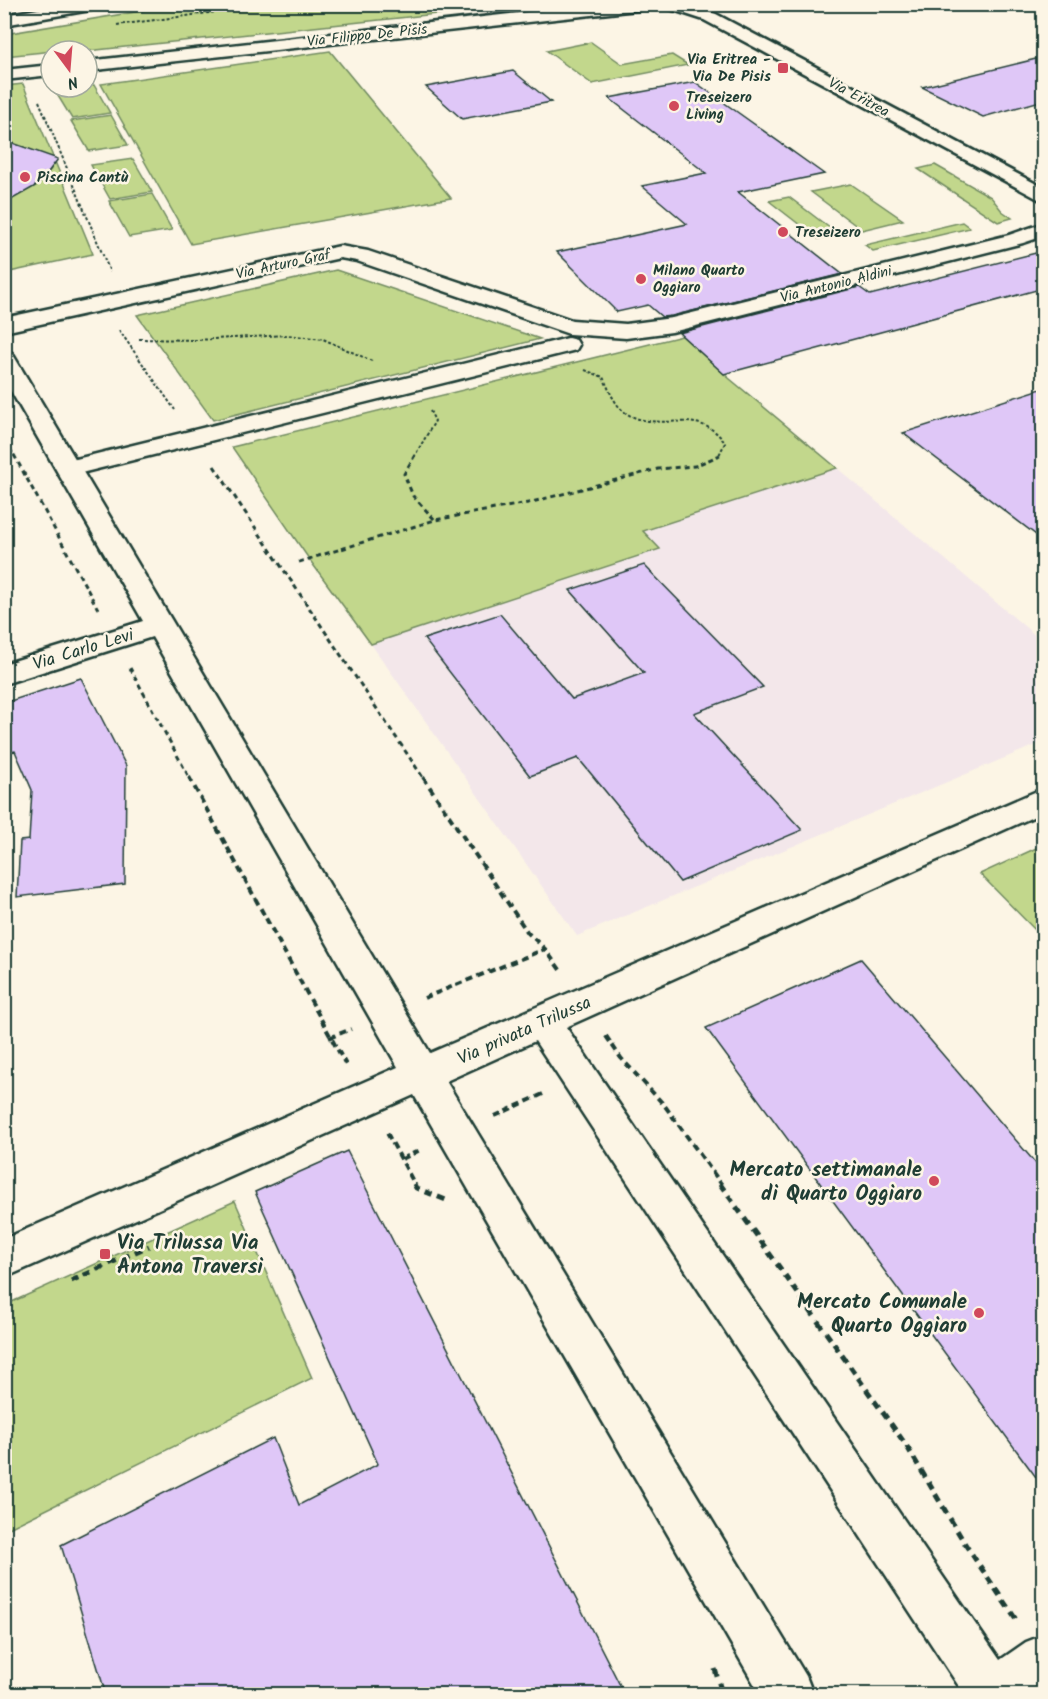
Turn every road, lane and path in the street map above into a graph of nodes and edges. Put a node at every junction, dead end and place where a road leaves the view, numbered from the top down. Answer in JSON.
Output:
{"nodes":[{"id":1,"x":14,"y":4,"type":"edge"},
{"id":2,"x":96,"y":4,"type":"edge"},
{"id":3,"x":277,"y":4,"type":"edge"},
{"id":4,"x":646,"y":4,"type":"edge"},
{"id":5,"x":670,"y":4,"type":"edge"},
{"id":6,"x":4,"y":6,"type":"edge"},
{"id":7,"x":4,"y":20,"type":"edge"},
{"id":8,"x":111,"y":26,"type":"dead end"},
{"id":9,"x":99,"y":65,"type":"edge"},
{"id":10,"x":39,"y":71,"type":"edge"},
{"id":11,"x":4,"y":75,"type":"edge"},
{"id":12,"x":35,"y":92,"type":"dead end"},
{"id":13,"x":1044,"y":196,"type":"edge"},
{"id":14,"x":1044,"y":229,"type":"edge"},
{"id":15,"x":113,"y":280,"type":"dead end"},
{"id":16,"x":113,"y":322,"type":"dead end"},
{"id":17,"x":4,"y":325,"type":"edge"},
{"id":18,"x":626,"y":331,"type":"joint"},
{"id":19,"x":139,"y":339,"type":"dead end"},
{"id":20,"x":568,"y":345,"type":"dead end"},
{"id":21,"x":4,"y":358,"type":"edge"},
{"id":22,"x":581,"y":368,"type":"dead end"},
{"id":23,"x":411,"y":384,"type":"junction"},
{"id":24,"x":428,"y":406,"type":"dead end"},
{"id":25,"x":181,"y":418,"type":"dead end"},
{"id":26,"x":4,"y":437,"type":"edge"},
{"id":27,"x":209,"y":459,"type":"dead end"},
{"id":28,"x":69,"y":468,"type":"junction"},
{"id":29,"x":435,"y":520,"type":"junction"},
{"id":30,"x":299,"y":562,"type":"dead end"},
{"id":31,"x":99,"y":611,"type":"dead end"},
{"id":32,"x":161,"y":625,"type":"junction"},
{"id":33,"x":124,"y":658,"type":"dead end"},
{"id":34,"x":4,"y":674,"type":"edge"},
{"id":35,"x":1044,"y":799,"type":"edge"},
{"id":36,"x":413,"y":1003,"type":"dead end"},
{"id":37,"x":542,"y":1022,"type":"junction"},
{"id":38,"x":329,"y":1038,"type":"dead end"},
{"id":39,"x":422,"y":1075,"type":"junction"},
{"id":40,"x":579,"y":1078,"type":"junction"},
{"id":41,"x":457,"y":1134,"type":"junction"},
{"id":42,"x":402,"y":1159,"type":"dead end"},
{"id":43,"x":149,"y":1246,"type":"dead end"},
{"id":44,"x":4,"y":1259,"type":"edge"},
{"id":45,"x":71,"y":1281,"type":"dead end"},
{"id":46,"x":1043,"y":1660,"type":"edge"},
{"id":47,"x":788,"y":1695,"type":"edge"},
{"id":48,"x":994,"y":1695,"type":"edge"}],
"edges":[{"from":1,"to":6,"type":"street"},
{"from":2,"to":7,"type":"street"},
{"from":3,"to":8,"type":"path"},
{"from":4,"to":9,"type":"street","name":"Via Filippo De Pisis"},
{"from":5,"to":13,"type":"street","name":"Via Eritrea"},
{"from":10,"to":11,"type":"street"},
{"from":12,"to":15,"type":"path"},
{"from":14,"to":18,"type":"street","name":"Via Antonio Aldini"},
{"from":16,"to":25,"type":"path"},
{"from":17,"to":18,"type":"street","name":"Via Arturo Graf"},
{"from":19,"to":23,"type":"path"},
{"from":20,"to":23,"type":"street"},
{"from":21,"to":28,"type":"street"},
{"from":22,"to":29,"type":"path"},
{"from":23,"to":28,"type":"street"},
{"from":24,"to":29,"type":"path"},
{"from":26,"to":31,"type":"path"},
{"from":27,"to":36,"type":"path"},
{"from":28,"to":32,"type":"street"},
{"from":29,"to":30,"type":"path"},
{"from":32,"to":34,"type":"street","name":"Via Carlo Levi"},
{"from":32,"to":39,"type":"street"},
{"from":33,"to":38,"type":"path"},
{"from":35,"to":37,"type":"street","name":"Via privata Trilussa"},
{"from":37,"to":39,"type":"street","name":"Via privata Trilussa"},
{"from":37,"to":40,"type":"street"},
{"from":39,"to":41,"type":"street"},
{"from":39,"to":44,"type":"street","name":"Via privata Trilussa"},
{"from":40,"to":41,"type":"path"},
{"from":40,"to":46,"type":"path"},
{"from":40,"to":48,"type":"street"},
{"from":41,"to":42,"type":"path"},
{"from":41,"to":47,"type":"street"},
{"from":43,"to":45,"type":"path"},
{"from":46,"to":48,"type":"street"}]}
